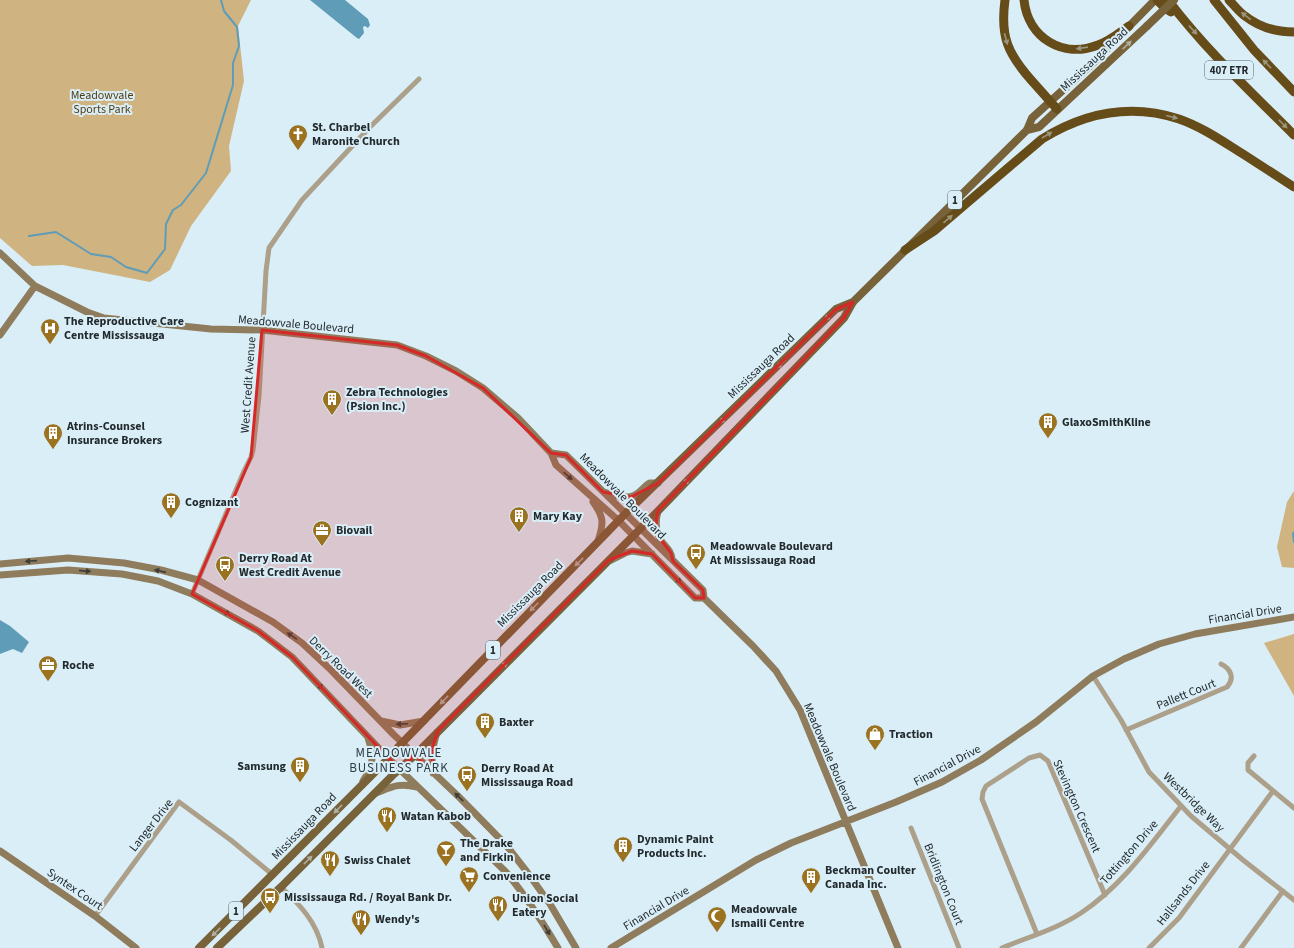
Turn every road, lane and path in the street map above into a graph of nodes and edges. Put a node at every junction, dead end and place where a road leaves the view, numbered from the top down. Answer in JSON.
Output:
{"nodes":[{"id":1,"x":1005,"y":0,"type":"edge"},
{"id":2,"x":1024,"y":0,"type":"edge"},
{"id":3,"x":1156,"y":0,"type":"edge"},
{"id":4,"x":1168,"y":0,"type":"edge"},
{"id":5,"x":1174,"y":0,"type":"edge"},
{"id":6,"x":1214,"y":0,"type":"edge"},
{"id":7,"x":1229,"y":0,"type":"edge"},
{"id":8,"x":1182,"y":18,"type":"junction"},
{"id":9,"x":1129,"y":26,"type":"junction"},
{"id":10,"x":1294,"y":32,"type":"edge"},
{"id":11,"x":420,"y":79,"type":"dead end"},
{"id":12,"x":1294,"y":92,"type":"edge"},
{"id":13,"x":1050,"y":101,"type":"junction"},
{"id":14,"x":1058,"y":109,"type":"junction"},
{"id":15,"x":1027,"y":130,"type":"junction"},
{"id":16,"x":1294,"y":135,"type":"edge"},
{"id":17,"x":1294,"y":187,"type":"edge"},
{"id":18,"x":905,"y":250,"type":"junction"},
{"id":19,"x":0,"y":253,"type":"edge"},
{"id":20,"x":35,"y":286,"type":"junction"},
{"id":21,"x":853,"y":302,"type":"junction"},
{"id":22,"x":262,"y":330,"type":"junction"},
{"id":23,"x":0,"y":335,"type":"edge"},
{"id":24,"x":551,"y":453,"type":"junction"},
{"id":25,"x":658,"y":483,"type":"junction"},
{"id":26,"x":603,"y":492,"type":"junction"},
{"id":27,"x":590,"y":495,"type":"junction"},
{"id":28,"x":658,"y":511,"type":"junction"},
{"id":29,"x":625,"y":514,"type":"junction"},
{"id":30,"x":619,"y":521,"type":"junction"},
{"id":31,"x":639,"y":528,"type":"junction"},
{"id":32,"x":633,"y":535,"type":"junction"},
{"id":33,"x":597,"y":544,"type":"junction"},
{"id":34,"x":652,"y":554,"type":"junction"},
{"id":35,"x":609,"y":560,"type":"junction"},
{"id":36,"x":673,"y":561,"type":"junction"},
{"id":37,"x":0,"y":564,"type":"edge"},
{"id":38,"x":0,"y":575,"type":"edge"},
{"id":39,"x":198,"y":580,"type":"junction"},
{"id":40,"x":192,"y":594,"type":"junction"},
{"id":41,"x":704,"y":598,"type":"junction"},
{"id":42,"x":1294,"y":617,"type":"edge"},
{"id":43,"x":1221,"y":664,"type":"dead end"},
{"id":44,"x":1093,"y":676,"type":"junction"},
{"id":45,"x":380,"y":721,"type":"junction"},
{"id":46,"x":424,"y":721,"type":"junction"},
{"id":47,"x":1126,"y":730,"type":"junction"},
{"id":48,"x":438,"y":731,"type":"junction"},
{"id":49,"x":368,"y":736,"type":"junction"},
{"id":50,"x":402,"y":743,"type":"junction"},
{"id":51,"x":415,"y":755,"type":"junction"},
{"id":52,"x":1254,"y":756,"type":"dead end"},
{"id":53,"x":388,"y":758,"type":"junction"},
{"id":54,"x":399,"y":769,"type":"junction"},
{"id":55,"x":433,"y":773,"type":"junction"},
{"id":56,"x":417,"y":788,"type":"junction"},
{"id":57,"x":356,"y":790,"type":"junction"},
{"id":58,"x":1273,"y":791,"type":"junction"},
{"id":59,"x":374,"y":794,"type":"junction"},
{"id":60,"x":1181,"y":806,"type":"junction"},
{"id":61,"x":1294,"y":808,"type":"edge"},
{"id":62,"x":845,"y":821,"type":"junction"},
{"id":63,"x":911,"y":828,"type":"dead end"},
{"id":64,"x":1230,"y":848,"type":"junction"},
{"id":65,"x":0,"y":851,"type":"edge"},
{"id":66,"x":273,"y":875,"type":"junction"},
{"id":67,"x":280,"y":887,"type":"junction"},
{"id":68,"x":1283,"y":891,"type":"junction"},
{"id":69,"x":1104,"y":895,"type":"junction"},
{"id":70,"x":1294,"y":900,"type":"edge"},
{"id":71,"x":95,"y":916,"type":"junction"},
{"id":72,"x":1037,"y":934,"type":"junction"},
{"id":73,"x":136,"y":948,"type":"edge"},
{"id":74,"x":199,"y":948,"type":"edge"},
{"id":75,"x":217,"y":948,"type":"edge"},
{"id":76,"x":322,"y":948,"type":"edge"},
{"id":77,"x":558,"y":948,"type":"edge"},
{"id":78,"x":576,"y":948,"type":"edge"},
{"id":79,"x":611,"y":948,"type":"edge"},
{"id":80,"x":898,"y":948,"type":"edge"},
{"id":81,"x":959,"y":948,"type":"edge"},
{"id":82,"x":1002,"y":948,"type":"edge"},
{"id":83,"x":1150,"y":948,"type":"edge"},
{"id":84,"x":1241,"y":948,"type":"edge"}],
"edges":[{"from":1,"to":13,"type":"highway","one_way":true},
{"from":9,"to":2,"type":"highway","one_way":true},
{"from":3,"to":8,"type":"highway"},
{"from":3,"to":9,"type":"main road","name":"Mississauga Road","number":"1"},
{"from":4,"to":8,"type":"highway","number":"407 ETR"},
{"from":14,"to":5,"type":"main road","name":"Mississauga Road","number":"1","one_way":true,"bridge":true},
{"from":12,"to":6,"type":"highway","number":"407 ETR","one_way":true},
{"from":10,"to":7,"type":"highway","one_way":true},
{"from":8,"to":16,"type":"highway","number":"407 ETR","one_way":true},
{"from":9,"to":13,"type":"main road","name":"Mississauga Road","number":"1"},
{"from":11,"to":22,"type":"street","name":"West Credit Avenue"},
{"from":13,"to":14,"type":"highway"},
{"from":13,"to":15,"type":"main road","name":"Mississauga Road","number":"1"},
{"from":14,"to":15,"type":"main road","name":"Mississauga Road","number":"1"},
{"from":15,"to":18,"type":"main road","name":"Mississauga Road","number":"1"},
{"from":18,"to":17,"type":"highway","one_way":true},
{"from":18,"to":21,"type":"main road","name":"Mississauga Road","number":"1"},
{"from":19,"to":20,"type":"main road","name":"Meadowvale Boulevard"},
{"from":20,"to":22,"type":"main road","name":"Meadowvale Boulevard"},
{"from":20,"to":23,"type":"main road"},
{"from":21,"to":25,"type":"main road","name":"Mississauga Road","number":"1","one_way":true},
{"from":28,"to":21,"type":"main road","name":"Mississauga Road","number":"1","one_way":true},
{"from":22,"to":24,"type":"main road","name":"Meadowvale Boulevard"},
{"from":22,"to":39,"type":"street","name":"West Credit Avenue"},
{"from":24,"to":26,"type":"main road","name":"Meadowvale Boulevard"},
{"from":24,"to":27,"type":"main road","name":"Meadowvale Boulevard","one_way":true},
{"from":25,"to":26,"type":"main road"},
{"from":25,"to":29,"type":"main road","name":"Mississauga Road","number":"1"},
{"from":26,"to":29,"type":"main road","name":"Meadowvale Boulevard"},
{"from":27,"to":30,"type":"main road","name":"Meadowvale Boulevard"},
{"from":27,"to":33,"type":"main road"},
{"from":28,"to":31,"type":"main road","name":"Mississauga Road","number":"1"},
{"from":28,"to":36,"type":"main road"},
{"from":29,"to":30,"type":"main road","name":"Mississauga Road","number":"1"},
{"from":29,"to":31,"type":"main road","name":"Meadowvale Boulevard"},
{"from":30,"to":32,"type":"main road","name":"Meadowvale Boulevard"},
{"from":30,"to":33,"type":"main road","name":"Mississauga Road","number":"1"},
{"from":31,"to":32,"type":"main road","name":"Mississauga Road","number":"1"},
{"from":31,"to":36,"type":"main road","name":"Meadowvale Boulevard"},
{"from":32,"to":34,"type":"main road","name":"Meadowvale Boulevard"},
{"from":32,"to":35,"type":"main road","name":"Mississauga Road","number":"1"},
{"from":33,"to":46,"type":"main road","name":"Mississauga Road","number":"1","one_way":true},
{"from":34,"to":35,"type":"main road"},
{"from":34,"to":41,"type":"main road","name":"Meadowvale Boulevard","one_way":true},
{"from":48,"to":35,"type":"main road","name":"Mississauga Road","number":"1","one_way":true},
{"from":36,"to":41,"type":"main road","name":"Meadowvale Boulevard"},
{"from":39,"to":37,"type":"main road","name":"Derry Road West","one_way":true},
{"from":38,"to":40,"type":"main road","one_way":true},
{"from":39,"to":40,"type":"street","name":"West Credit Avenue"},
{"from":45,"to":39,"type":"main road","name":"Derry Road West","one_way":true},
{"from":40,"to":49,"type":"main road","one_way":true},
{"from":41,"to":62,"type":"main road","name":"Meadowvale Boulevard"},
{"from":42,"to":44,"type":"main road","name":"Financial Drive"},
{"from":43,"to":47,"type":"street","name":"Pallett Court"},
{"from":44,"to":47,"type":"street","name":"Westbridge Way"},
{"from":44,"to":62,"type":"main road","name":"Financial Drive"},
{"from":46,"to":45,"type":"main road","one_way":true},
{"from":45,"to":50,"type":"main road","name":"Derry Road West"},
{"from":46,"to":50,"type":"main road","name":"Mississauga Road","number":"1"},
{"from":47,"to":60,"type":"street","name":"Westbridge Way"},
{"from":48,"to":51,"type":"main road","name":"Mississauga Road","number":"1"},
{"from":48,"to":55,"type":"main road"},
{"from":49,"to":53,"type":"main road"},
{"from":49,"to":57,"type":"main road"},
{"from":50,"to":51,"type":"main road","name":"Derry Road West"},
{"from":50,"to":53,"type":"main road","name":"Mississauga Road","number":"1"},
{"from":51,"to":54,"type":"main road","name":"Mississauga Road","number":"1"},
{"from":51,"to":55,"type":"main road","name":"Derry Road West"},
{"from":52,"to":58,"type":"street"},
{"from":53,"to":54,"type":"main road"},
{"from":53,"to":57,"type":"main road","name":"Mississauga Road","number":"1"},
{"from":54,"to":56,"type":"main road"},
{"from":54,"to":59,"type":"main road","name":"Mississauga Road","number":"1"},
{"from":78,"to":55,"type":"main road","name":"Derry Road West","one_way":true},
{"from":56,"to":59,"type":"main road"},
{"from":56,"to":77,"type":"main road","one_way":true},
{"from":57,"to":66,"type":"main road","name":"Mississauga Road","number":"1","one_way":true},
{"from":58,"to":61,"type":"street"},
{"from":58,"to":64,"type":"street","name":"Hallsands Drive"},
{"from":67,"to":59,"type":"main road","name":"Mississauga Road","number":"1","one_way":true},
{"from":60,"to":64,"type":"street","name":"Westbridge Way"},
{"from":60,"to":69,"type":"street","name":"Tottington Drive"},
{"from":62,"to":79,"type":"main road","name":"Financial Drive"},
{"from":62,"to":80,"type":"main road","name":"Meadowvale Boulevard"},
{"from":63,"to":81,"type":"street","name":"Bridlington Court"},
{"from":64,"to":68,"type":"street","name":"Westbridge Way"},
{"from":64,"to":83,"type":"street","name":"Hallsands Drive"},
{"from":65,"to":71,"type":"main road","name":"Syntex Court"},
{"from":66,"to":71,"type":"street","name":"Langer Drive"},
{"from":66,"to":74,"type":"main road","name":"Mississauga Road","number":"1","one_way":true},
{"from":67,"to":75,"type":"main road","name":"Mississauga Road","number":"1"},
{"from":67,"to":76,"type":"street"},
{"from":68,"to":70,"type":"street","name":"Westbridge Way"},
{"from":68,"to":84,"type":"street"},
{"from":69,"to":72,"type":"street","name":"Tottington Drive"},
{"from":69,"to":72,"type":"street","name":"Stevington Crescent"},
{"from":71,"to":73,"type":"main road","name":"Syntex Court"},
{"from":72,"to":82,"type":"street","name":"Tottington Drive"}]}
